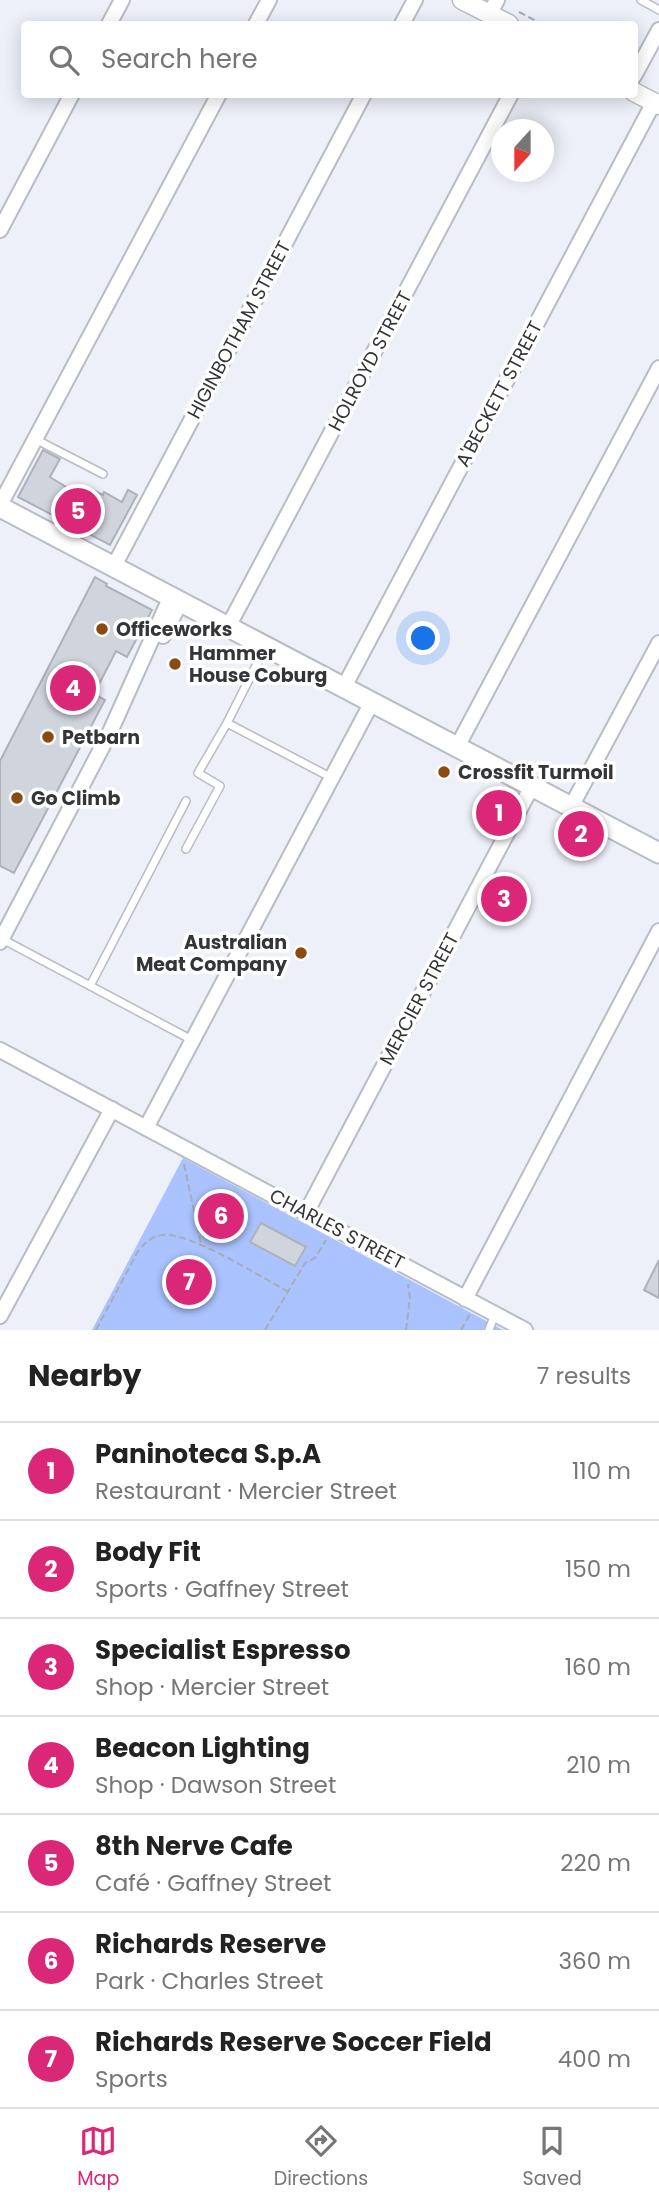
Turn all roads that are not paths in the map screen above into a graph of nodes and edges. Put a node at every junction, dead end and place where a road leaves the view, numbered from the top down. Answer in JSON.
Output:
{"nodes":[{"id":1,"x":122,"y":0,"type":"edge"},
{"id":2,"x":269,"y":0,"type":"edge"},
{"id":3,"x":415,"y":0,"type":"edge"},
{"id":4,"x":462,"y":0,"type":"edge"},
{"id":5,"x":641,"y":0,"type":"edge"},
{"id":6,"x":494,"y":5,"type":"edge"},
{"id":7,"x":659,"y":10,"type":"edge"},
{"id":8,"x":111,"y":21,"type":"edge"},
{"id":9,"x":258,"y":21,"type":"edge"},
{"id":10,"x":404,"y":21,"type":"edge"},
{"id":11,"x":507,"y":21,"type":"edge"},
{"id":12,"x":659,"y":30,"type":"edge"},
{"id":13,"x":638,"y":70,"type":"edge"},
{"id":14,"x":638,"y":94,"type":"edge"},
{"id":15,"x":70,"y":98,"type":"edge"},
{"id":16,"x":217,"y":98,"type":"edge"},
{"id":17,"x":362,"y":98,"type":"edge"},
{"id":18,"x":509,"y":98,"type":"edge"},
{"id":19,"x":657,"y":104,"type":"edge"},
{"id":20,"x":0,"y":230,"type":"edge"},
{"id":21,"x":659,"y":368,"type":"edge"},
{"id":22,"x":35,"y":439,"type":"junction"},
{"id":23,"x":103,"y":474,"type":"dead end"},
{"id":24,"x":0,"y":506,"type":"edge"},
{"id":25,"x":114,"y":566,"type":"junction"},
{"id":26,"x":176,"y":599,"type":"junction"},
{"id":27,"x":228,"y":626,"type":"junction"},
{"id":28,"x":659,"y":643,"type":"edge"},
{"id":29,"x":266,"y":646,"type":"junction"},
{"id":30,"x":344,"y":687,"type":"junction"},
{"id":31,"x":372,"y":702,"type":"junction"},
{"id":32,"x":227,"y":723,"type":"junction"},
{"id":33,"x":457,"y":747,"type":"junction"},
{"id":34,"x":332,"y":778,"type":"junction"},
{"id":35,"x":532,"y":786,"type":"junction"},
{"id":36,"x":186,"y":801,"type":"dead end"},
{"id":37,"x":572,"y":807,"type":"junction"},
{"id":38,"x":186,"y":849,"type":"dead end"},
{"id":39,"x":659,"y":853,"type":"edge"},
{"id":40,"x":659,"y":931,"type":"edge"},
{"id":41,"x":1,"y":941,"type":"edge"},
{"id":42,"x":90,"y":986,"type":"junction"},
{"id":43,"x":192,"y":1041,"type":"junction"},
{"id":44,"x":0,"y":1050,"type":"edge"},
{"id":45,"x":112,"y":1109,"type":"junction"},
{"id":46,"x":146,"y":1128,"type":"junction"},
{"id":47,"x":306,"y":1213,"type":"junction"},
{"id":48,"x":470,"y":1301,"type":"junction"},
{"id":49,"x":495,"y":1314,"type":"junction"},
{"id":50,"x":0,"y":1317,"type":"edge"},
{"id":51,"x":489,"y":1330,"type":"edge"},
{"id":52,"x":525,"y":1330,"type":"edge"}],
"edges":[{"from":1,"to":8,"type":"street"},
{"from":2,"to":9,"type":"street"},
{"from":3,"to":10,"type":"street"},
{"from":4,"to":6,"type":"street"},
{"from":5,"to":7,"type":"lane"},
{"from":6,"to":11,"type":"street"},
{"from":12,"to":13,"type":"street"},
{"from":14,"to":19,"type":"street"},
{"from":15,"to":20,"type":"street"},
{"from":16,"to":22,"type":"street"},
{"from":17,"to":25,"type":"street","name":"HIGINBOTHAM STREET"},
{"from":18,"to":27,"type":"street","name":"HOLROYD STREET"},
{"from":19,"to":30,"type":"street","name":"A'BECKETT STREET"},
{"from":21,"to":33,"type":"street"},
{"from":22,"to":23,"type":"lane"},
{"from":22,"to":24,"type":"street"},
{"from":24,"to":25,"type":"main road"},
{"from":25,"to":26,"type":"main road"},
{"from":26,"to":27,"type":"main road"},
{"from":26,"to":41,"type":"street"},
{"from":27,"to":29,"type":"main road"},
{"from":28,"to":37,"type":"street"},
{"from":29,"to":30,"type":"main road"},
{"from":29,"to":32,"type":"lane"},
{"from":30,"to":31,"type":"main road"},
{"from":31,"to":33,"type":"main road"},
{"from":31,"to":34,"type":"street"},
{"from":32,"to":34,"type":"lane"},
{"from":32,"to":38,"type":"lane"},
{"from":33,"to":35,"type":"main road"},
{"from":34,"to":43,"type":"street"},
{"from":35,"to":37,"type":"main road"},
{"from":35,"to":47,"type":"street","name":"MERCIER STREET"},
{"from":36,"to":42,"type":"lane"},
{"from":37,"to":39,"type":"main road"},
{"from":40,"to":48,"type":"street"},
{"from":41,"to":42,"type":"lane"},
{"from":42,"to":43,"type":"lane"},
{"from":43,"to":46,"type":"street"},
{"from":44,"to":45,"type":"street","name":"CHARLES STREET"},
{"from":45,"to":46,"type":"street","name":"CHARLES STREET"},
{"from":45,"to":50,"type":"street"},
{"from":46,"to":47,"type":"street","name":"CHARLES STREET"},
{"from":47,"to":48,"type":"street","name":"CHARLES STREET"},
{"from":48,"to":49,"type":"street","name":"CHARLES STREET"},
{"from":49,"to":51,"type":"lane"},
{"from":49,"to":52,"type":"street","name":"CHARLES STREET"}]}
